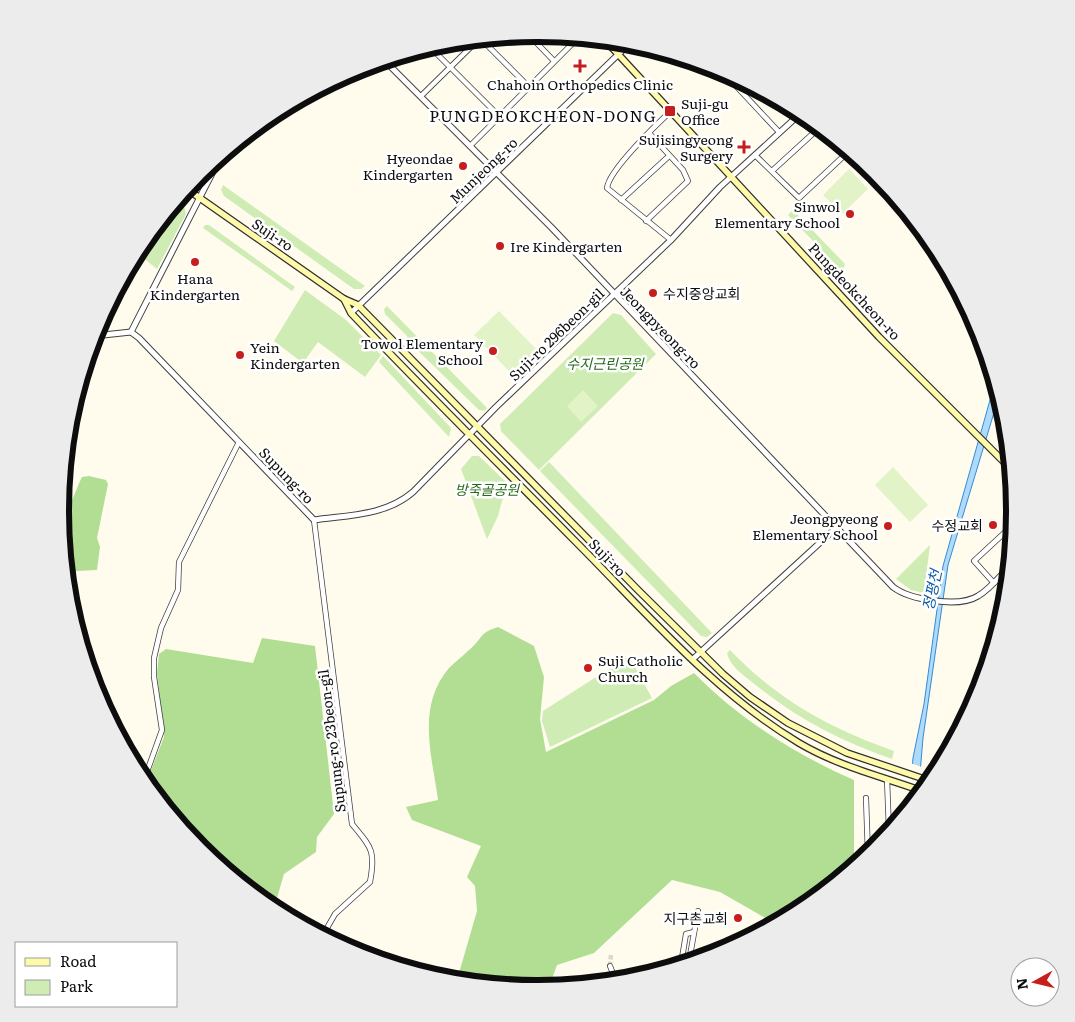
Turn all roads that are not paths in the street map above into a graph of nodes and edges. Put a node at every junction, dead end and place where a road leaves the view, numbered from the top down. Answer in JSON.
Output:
{"nodes":[{"id":1,"x":536,"y":42,"type":"edge"},
{"id":2,"x":571,"y":44,"type":"edge"},
{"id":3,"x":487,"y":46,"type":"edge"},
{"id":4,"x":470,"y":48,"type":"edge"},
{"id":5,"x":614,"y":50,"type":"edge"},
{"id":6,"x":622,"y":51,"type":"edge"},
{"id":7,"x":437,"y":54,"type":"edge"},
{"id":8,"x":619,"y":54,"type":"junction"},
{"id":9,"x":554,"y":61,"type":"junction"},
{"id":10,"x":390,"y":66,"type":"edge"},
{"id":11,"x":450,"y":67,"type":"junction"},
{"id":12,"x":529,"y":87,"type":"junction"},
{"id":13,"x":737,"y":88,"type":"edge"},
{"id":14,"x":421,"y":96,"type":"junction"},
{"id":15,"x":671,"y":111,"type":"junction"},
{"id":16,"x":499,"y":116,"type":"junction"},
{"id":17,"x":794,"y":118,"type":"edge"},
{"id":18,"x":779,"y":132,"type":"junction"},
{"id":19,"x":649,"y":133,"type":"junction"},
{"id":20,"x":814,"y":133,"type":"edge"},
{"id":21,"x":470,"y":146,"type":"junction"},
{"id":22,"x":755,"y":155,"type":"junction"},
{"id":23,"x":669,"y":156,"type":"junction"},
{"id":24,"x":844,"y":157,"type":"edge"},
{"id":25,"x":772,"y":171,"type":"junction"},
{"id":26,"x":495,"y":173,"type":"junction"},
{"id":27,"x":212,"y":175,"type":"edge"},
{"id":28,"x":731,"y":176,"type":"junction"},
{"id":29,"x":193,"y":194,"type":"edge"},
{"id":30,"x":200,"y":198,"type":"junction"},
{"id":31,"x":621,"y":200,"type":"junction"},
{"id":32,"x":646,"y":220,"type":"junction"},
{"id":33,"x":671,"y":240,"type":"junction"},
{"id":34,"x":614,"y":294,"type":"junction"},
{"id":35,"x":344,"y":299,"type":"junction"},
{"id":36,"x":358,"y":305,"type":"junction"},
{"id":37,"x":351,"y":313,"type":"junction"},
{"id":38,"x":131,"y":332,"type":"junction"},
{"id":39,"x":104,"y":335,"type":"edge"},
{"id":40,"x":477,"y":427,"type":"junction"},
{"id":41,"x":469,"y":435,"type":"junction"},
{"id":42,"x":239,"y":442,"type":"junction"},
{"id":43,"x":1003,"y":460,"type":"edge"},
{"id":44,"x":314,"y":520,"type":"junction"},
{"id":45,"x":836,"y":528,"type":"junction"},
{"id":46,"x":1005,"y":532,"type":"edge"},
{"id":47,"x":1002,"y":574,"type":"edge"},
{"id":48,"x":993,"y":582,"type":"junction"},
{"id":49,"x":701,"y":652,"type":"junction"},
{"id":50,"x":693,"y":659,"type":"junction"},
{"id":51,"x":148,"y":770,"type":"edge"},
{"id":52,"x":887,"y":779,"type":"junction"},
{"id":53,"x":921,"y":779,"type":"edge"},
{"id":54,"x":915,"y":788,"type":"edge"},
{"id":55,"x":866,"y":798,"type":"dead end"},
{"id":56,"x":889,"y":821,"type":"edge"},
{"id":57,"x":868,"y":843,"type":"edge"},
{"id":58,"x":698,"y":911,"type":"dead end"},
{"id":59,"x":326,"y":929,"type":"edge"},
{"id":60,"x":694,"y":932,"type":"junction"},
{"id":61,"x":691,"y":954,"type":"edge"},
{"id":62,"x":682,"y":957,"type":"edge"},
{"id":63,"x":610,"y":966,"type":"tunnel mouth"},
{"id":64,"x":613,"y":973,"type":"edge"}],
"edges":[{"from":1,"to":9,"type":"street"},
{"from":2,"to":9,"type":"street"},
{"from":3,"to":12,"type":"street"},
{"from":4,"to":11,"type":"street"},
{"from":5,"to":8,"type":"main road","name":"Pungdeokcheon-ro"},
{"from":6,"to":8,"type":"street","name":"Munjeong-ro"},
{"from":7,"to":11,"type":"street"},
{"from":8,"to":15,"type":"main road","name":"Pungdeokcheon-ro"},
{"from":8,"to":26,"type":"street","name":"Munjeong-ro"},
{"from":9,"to":12,"type":"street"},
{"from":10,"to":14,"type":"street","name":"Jeongpyeong-ro"},
{"from":11,"to":14,"type":"street"},
{"from":11,"to":16,"type":"street"},
{"from":12,"to":16,"type":"street"},
{"from":13,"to":18,"type":"street"},
{"from":14,"to":21,"type":"street","name":"Jeongpyeong-ro"},
{"from":15,"to":19,"type":"street"},
{"from":15,"to":28,"type":"main road","name":"Pungdeokcheon-ro"},
{"from":16,"to":21,"type":"street"},
{"from":17,"to":18,"type":"street","name":"Suji-ro 296beon-gil"},
{"from":18,"to":22,"type":"street","name":"Suji-ro 296beon-gil"},
{"from":19,"to":23,"type":"street"},
{"from":19,"to":31,"type":"street"},
{"from":20,"to":25,"type":"street"},
{"from":21,"to":26,"type":"street","name":"Jeongpyeong-ro"},
{"from":22,"to":25,"type":"street"},
{"from":22,"to":28,"type":"street","name":"Suji-ro 296beon-gil"},
{"from":23,"to":31,"type":"street"},
{"from":23,"to":32,"type":"street"},
{"from":24,"to":25,"type":"street"},
{"from":26,"to":34,"type":"street","name":"Jeongpyeong-ro"},
{"from":26,"to":36,"type":"street","name":"Munjeong-ro"},
{"from":27,"to":30,"type":"street"},
{"from":28,"to":33,"type":"street","name":"Suji-ro 296beon-gil"},
{"from":28,"to":43,"type":"main road","name":"Pungdeokcheon-ro"},
{"from":29,"to":30,"type":"main road","name":"Suji-ro"},
{"from":30,"to":35,"type":"main road","name":"Suji-ro"},
{"from":30,"to":38,"type":"street"},
{"from":31,"to":32,"type":"street"},
{"from":32,"to":33,"type":"street"},
{"from":33,"to":34,"type":"street","name":"Suji-ro 296beon-gil"},
{"from":34,"to":40,"type":"street","name":"Suji-ro 296beon-gil"},
{"from":34,"to":45,"type":"street","name":"Jeongpyeong-ro"},
{"from":35,"to":36,"type":"main road","name":"Suji-ro"},
{"from":35,"to":37,"type":"main road","name":"Suji-ro"},
{"from":36,"to":37,"type":"street","name":"Munjeong-ro"},
{"from":36,"to":40,"type":"main road","name":"Suji-ro"},
{"from":37,"to":41,"type":"main road","name":"Suji-ro"},
{"from":38,"to":39,"type":"street"},
{"from":38,"to":42,"type":"street","name":"Supung-ro"},
{"from":40,"to":41,"type":"street","name":"Supung-ro"},
{"from":40,"to":49,"type":"main road","name":"Suji-ro"},
{"from":41,"to":44,"type":"street","name":"Supung-ro"},
{"from":41,"to":50,"type":"main road","name":"Suji-ro"},
{"from":42,"to":44,"type":"street","name":"Supung-ro"},
{"from":42,"to":51,"type":"street"},
{"from":44,"to":59,"type":"street","name":"Supung-ro 23beon-gil"},
{"from":45,"to":48,"type":"street","name":"Jeongpyeong-ro"},
{"from":45,"to":49,"type":"street"},
{"from":46,"to":48,"type":"street"},
{"from":47,"to":48,"type":"street"},
{"from":49,"to":50,"type":"street"},
{"from":49,"to":53,"type":"main road","name":"Suji-ro"},
{"from":50,"to":52,"type":"main road","name":"Suji-ro"},
{"from":52,"to":54,"type":"main road","name":"Suji-ro"},
{"from":52,"to":56,"type":"street"},
{"from":55,"to":57,"type":"street"},
{"from":58,"to":60,"type":"street"},
{"from":60,"to":61,"type":"street"},
{"from":60,"to":62,"type":"street"},
{"from":63,"to":64,"type":"street"}]}
